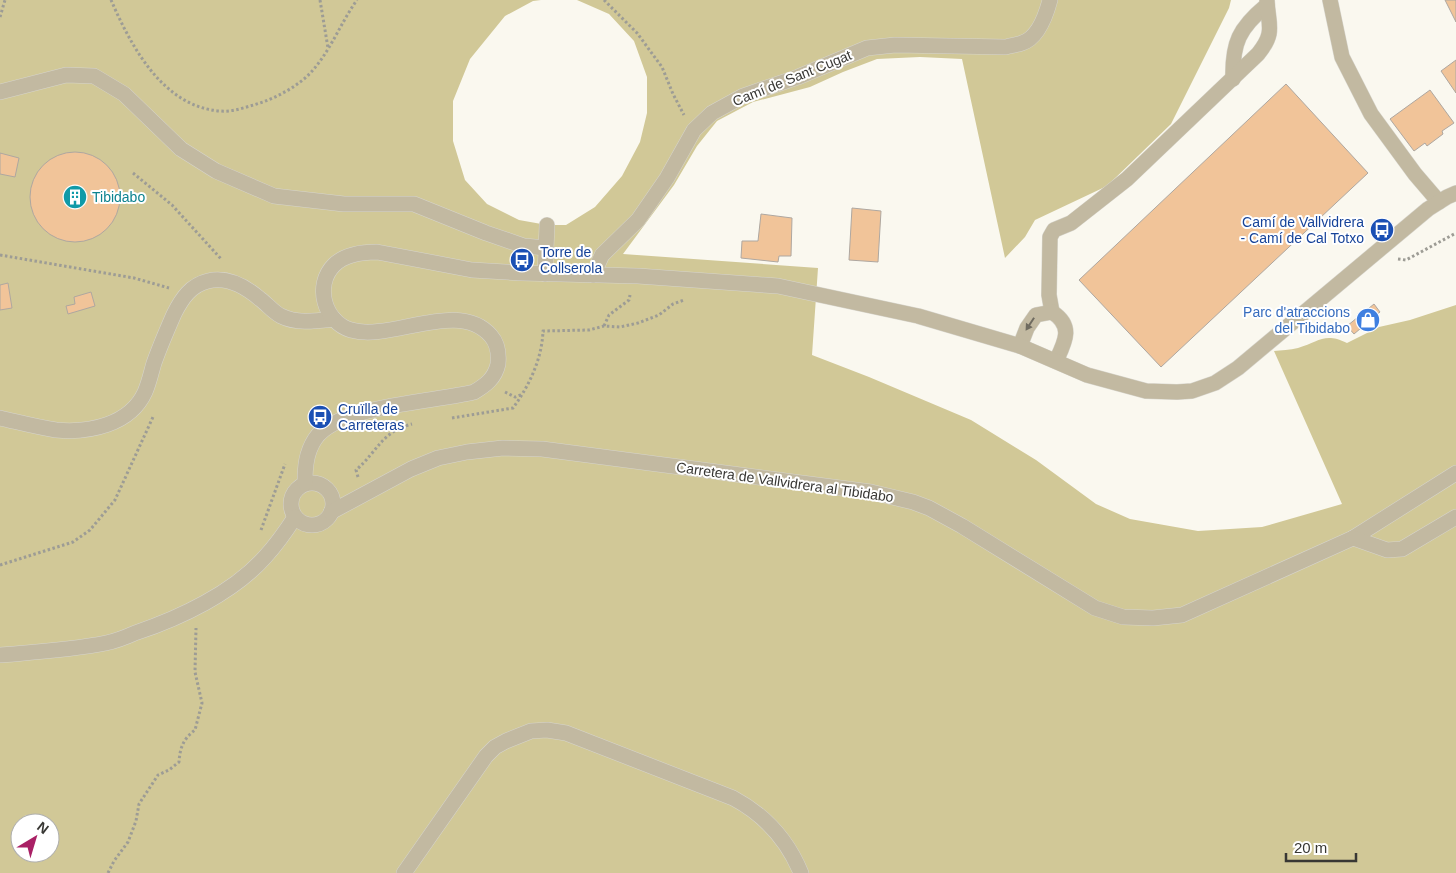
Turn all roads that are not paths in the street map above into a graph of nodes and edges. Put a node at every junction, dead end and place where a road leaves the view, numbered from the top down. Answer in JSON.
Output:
{"nodes":[{"id":1,"x":1050,"y":0,"type":"edge"},
{"id":2,"x":1330,"y":0,"type":"edge"},
{"id":3,"x":1267,"y":3,"type":"edge"},
{"id":4,"x":1233,"y":79,"type":"junction"},
{"id":5,"x":0,"y":92,"type":"edge"},
{"id":6,"x":1456,"y":193,"type":"edge"},
{"id":7,"x":1439,"y":202,"type":"junction"},
{"id":8,"x":547,"y":225,"type":"dead end"},
{"id":9,"x":546,"y":248,"type":"junction"},
{"id":10,"x":545,"y":274,"type":"junction"},
{"id":11,"x":594,"y":275,"type":"junction"},
{"id":12,"x":1052,"y":312,"type":"junction"},
{"id":13,"x":334,"y":319,"type":"junction"},
{"id":14,"x":1020,"y":346,"type":"junction"},
{"id":15,"x":1056,"y":362,"type":"junction"},
{"id":16,"x":0,"y":418,"type":"edge"},
{"id":17,"x":1456,"y":474,"type":"edge"},
{"id":18,"x":305,"y":483,"type":"junction"},
{"id":19,"x":332,"y":512,"type":"junction"},
{"id":20,"x":1456,"y":516,"type":"edge"},
{"id":21,"x":295,"y":517,"type":"junction"},
{"id":22,"x":1353,"y":538,"type":"junction"},
{"id":23,"x":0,"y":655,"type":"edge"},
{"id":24,"x":404,"y":873,"type":"edge"},
{"id":25,"x":801,"y":873,"type":"edge"}],
"edges":[{"from":1,"to":11,"type":"street","name":"Camí de Sant Cugat"},
{"from":2,"to":7,"type":"street"},
{"from":3,"to":4,"type":"street"},
{"from":3,"to":4,"type":"street"},
{"from":4,"to":12,"type":"street"},
{"from":5,"to":9,"type":"street"},
{"from":6,"to":7,"type":"street"},
{"from":7,"to":15,"type":"street"},
{"from":8,"to":9,"type":"street"},
{"from":9,"to":10,"type":"street"},
{"from":10,"to":11,"type":"street"},
{"from":10,"to":13,"type":"street"},
{"from":11,"to":14,"type":"street"},
{"from":12,"to":14,"type":"street","one_way":true},
{"from":12,"to":15,"type":"street"},
{"from":13,"to":16,"type":"street"},
{"from":13,"to":18,"type":"street"},
{"from":14,"to":15,"type":"street"},
{"from":17,"to":22,"type":"street","name":"Carretera de Vallvidrera al Tibidabo"},
{"from":18,"to":19,"type":"street"},
{"from":18,"to":21,"type":"street"},
{"from":19,"to":21,"type":"street"},
{"from":19,"to":22,"type":"street","name":"Carretera de Vallvidrera al Tibidabo"},
{"from":20,"to":22,"type":"street"},
{"from":21,"to":23,"type":"street"},
{"from":24,"to":25,"type":"street"}]}
